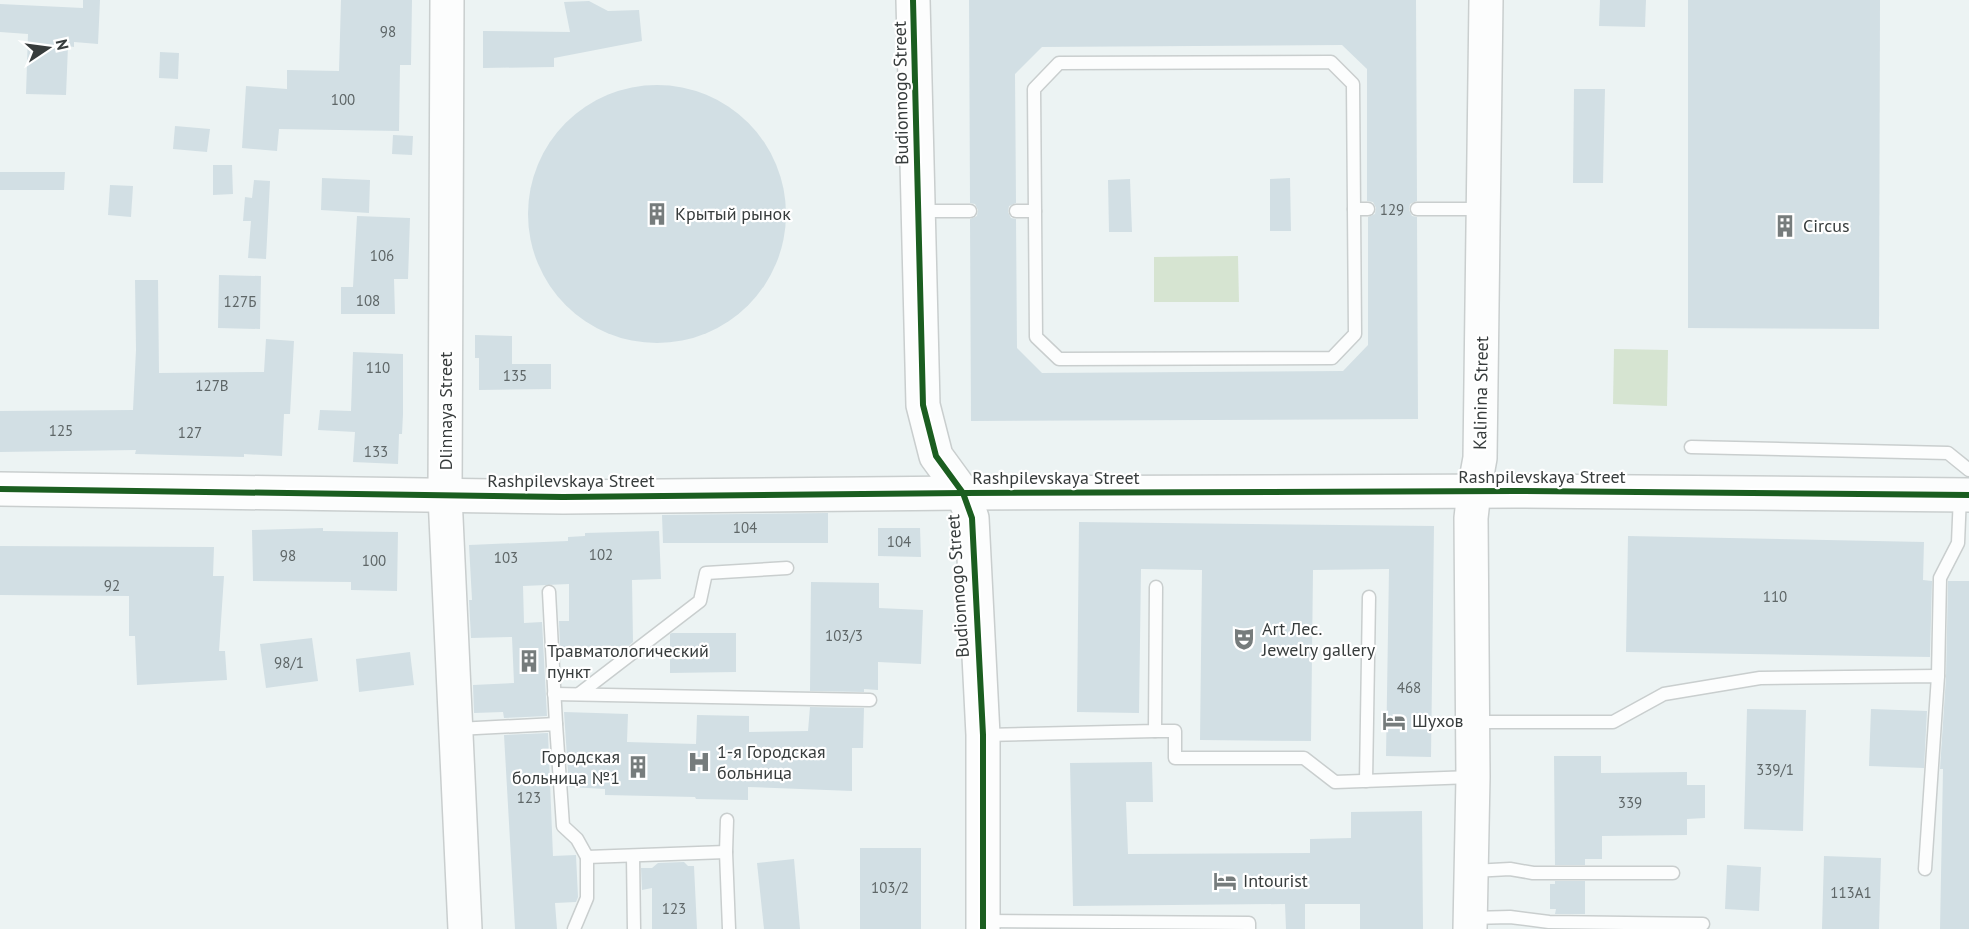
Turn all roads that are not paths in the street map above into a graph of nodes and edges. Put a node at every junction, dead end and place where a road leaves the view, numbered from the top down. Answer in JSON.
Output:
{"nodes":[{"id":1,"x":447,"y":0,"type":"edge"},
{"id":2,"x":913,"y":0,"type":"edge"},
{"id":3,"x":1486,"y":0,"type":"edge"},
{"id":4,"x":1354,"y":209,"type":"junction"},
{"id":5,"x":1368,"y":209,"type":"dead end"},
{"id":6,"x":1417,"y":209,"type":"dead end"},
{"id":7,"x":1484,"y":209,"type":"junction"},
{"id":8,"x":918,"y":211,"type":"junction"},
{"id":9,"x":970,"y":211,"type":"dead end"},
{"id":10,"x":1016,"y":211,"type":"dead end"},
{"id":11,"x":1035,"y":211,"type":"junction"},
{"id":12,"x":1691,"y":447,"type":"dead end"},
{"id":13,"x":1966,"y":487,"type":"edge"},
{"id":14,"x":0,"y":489,"type":"edge"},
{"id":15,"x":1474,"y":491,"type":"junction"},
{"id":16,"x":963,"y":493,"type":"junction"},
{"id":17,"x":445,"y":496,"type":"junction"},
{"id":18,"x":787,"y":568,"type":"dead end"},
{"id":19,"x":1156,"y":586,"type":"dead end"},
{"id":20,"x":549,"y":592,"type":"dead end"},
{"id":21,"x":1369,"y":597,"type":"dead end"},
{"id":22,"x":1938,"y":676,"type":"junction"},
{"id":23,"x":554,"y":694,"type":"junction"},
{"id":24,"x":579,"y":694,"type":"junction"},
{"id":25,"x":870,"y":700,"type":"dead end"},
{"id":26,"x":1473,"y":722,"type":"junction"},
{"id":27,"x":556,"y":724,"type":"junction"},
{"id":28,"x":456,"y":729,"type":"junction"},
{"id":29,"x":1155,"y":731,"type":"junction"},
{"id":30,"x":983,"y":735,"type":"junction"},
{"id":31,"x":1473,"y":777,"type":"junction"},
{"id":32,"x":1366,"y":781,"type":"junction"},
{"id":33,"x":727,"y":820,"type":"dead end"},
{"id":34,"x":726,"y":852,"type":"junction"},
{"id":35,"x":587,"y":856,"type":"junction"},
{"id":36,"x":633,"y":856,"type":"junction"},
{"id":37,"x":1925,"y":869,"type":"dead end"},
{"id":38,"x":1472,"y":871,"type":"junction"},
{"id":39,"x":1673,"y":873,"type":"dead end"},
{"id":40,"x":1470,"y":923,"type":"edge"},
{"id":41,"x":1702,"y":924,"type":"dead end"},
{"id":42,"x":983,"y":925,"type":"edge"},
{"id":43,"x":465,"y":929,"type":"edge"},
{"id":44,"x":574,"y":929,"type":"edge"},
{"id":45,"x":634,"y":929,"type":"edge"},
{"id":46,"x":729,"y":929,"type":"edge"},
{"id":47,"x":1249,"y":929,"type":"edge"}],
"edges":[{"from":1,"to":17,"type":"street","name":"Dlinnaya Street"},
{"from":2,"to":8,"type":"street","name":"Budionnogo Street"},
{"from":3,"to":7,"type":"street","name":"Kalinina Street"},
{"from":4,"to":5,"type":"lane"},
{"from":4,"to":11,"type":"lane"},
{"from":4,"to":11,"type":"lane"},
{"from":6,"to":7,"type":"lane"},
{"from":7,"to":15,"type":"street","name":"Kalinina Street"},
{"from":8,"to":9,"type":"lane"},
{"from":8,"to":16,"type":"street","name":"Budionnogo Street"},
{"from":10,"to":11,"type":"lane"},
{"from":12,"to":13,"type":"lane"},
{"from":13,"to":15,"type":"street","name":"Rashpilevskaya Street"},
{"from":13,"to":22,"type":"lane"},
{"from":14,"to":17,"type":"street","name":"Rashpilevskaya Street"},
{"from":15,"to":16,"type":"street","name":"Rashpilevskaya Street"},
{"from":15,"to":26,"type":"street","name":"Kalinina Street"},
{"from":16,"to":17,"type":"street","name":"Rashpilevskaya Street"},
{"from":16,"to":30,"type":"street","name":"Budionnogo Street"},
{"from":17,"to":28,"type":"street","name":"Dlinnaya Street"},
{"from":18,"to":24,"type":"lane"},
{"from":19,"to":29,"type":"lane"},
{"from":20,"to":23,"type":"lane"},
{"from":21,"to":32,"type":"lane"},
{"from":22,"to":26,"type":"lane"},
{"from":22,"to":37,"type":"lane"},
{"from":23,"to":24,"type":"lane"},
{"from":23,"to":27,"type":"lane"},
{"from":24,"to":25,"type":"lane"},
{"from":26,"to":31,"type":"street","name":"Kalinina Street"},
{"from":27,"to":28,"type":"lane"},
{"from":27,"to":35,"type":"lane"},
{"from":28,"to":43,"type":"street","name":"Dlinnaya Street"},
{"from":29,"to":30,"type":"lane"},
{"from":29,"to":32,"type":"lane"},
{"from":30,"to":42,"type":"street","name":"Budionnogo Street"},
{"from":31,"to":32,"type":"lane"},
{"from":31,"to":38,"type":"street","name":"Kalinina Street"},
{"from":33,"to":34,"type":"lane"},
{"from":34,"to":36,"type":"lane"},
{"from":34,"to":46,"type":"lane"},
{"from":35,"to":36,"type":"lane"},
{"from":35,"to":44,"type":"lane"},
{"from":36,"to":45,"type":"lane"},
{"from":38,"to":39,"type":"lane"},
{"from":38,"to":40,"type":"street","name":"Kalinina Street"},
{"from":40,"to":41,"type":"lane"},
{"from":42,"to":47,"type":"lane"}]}
